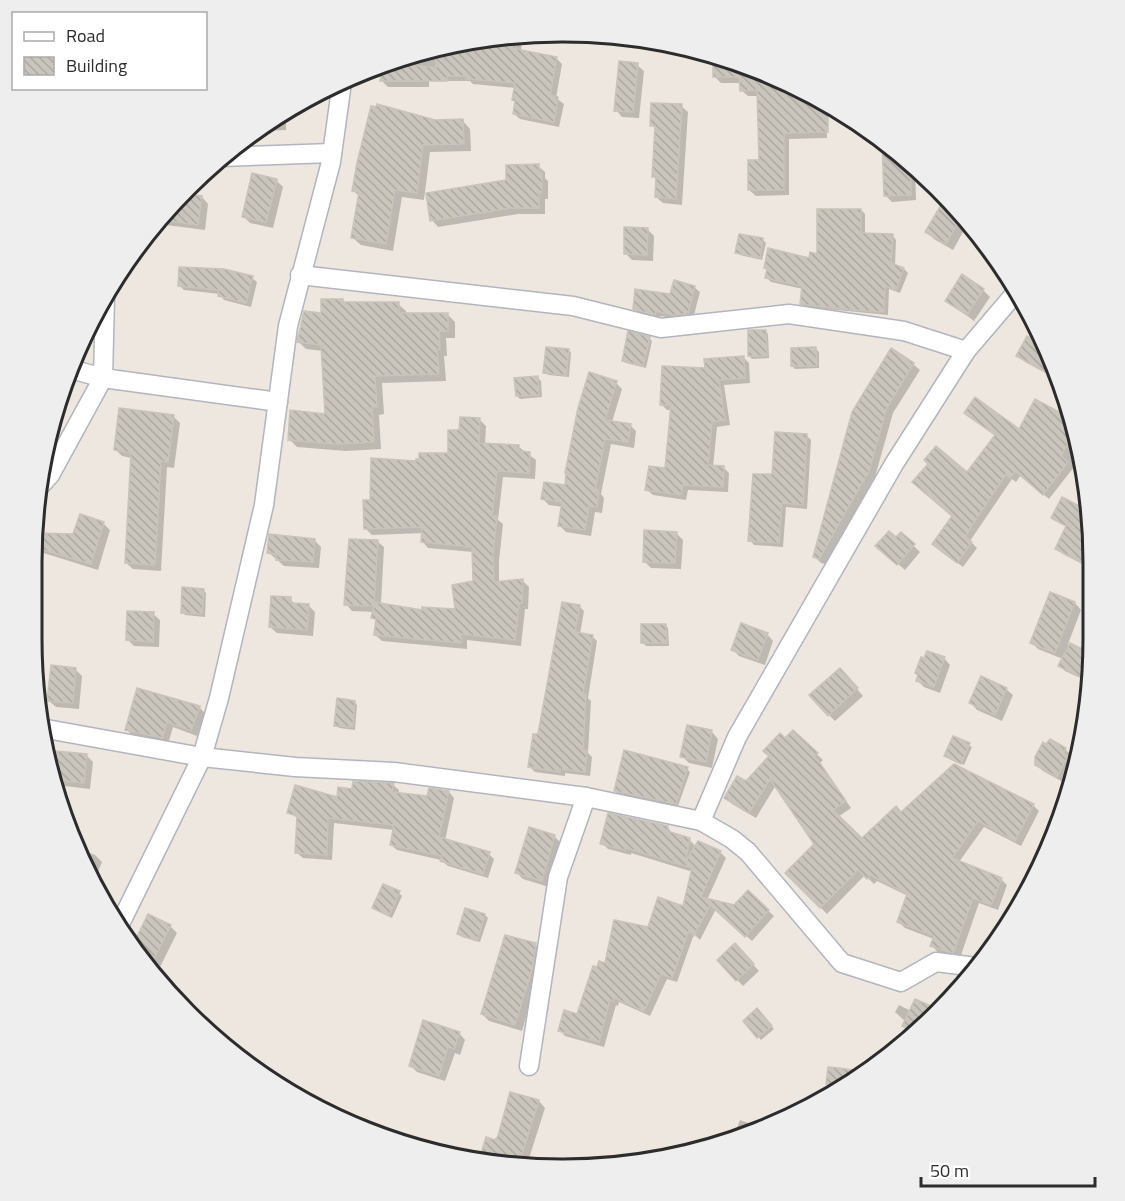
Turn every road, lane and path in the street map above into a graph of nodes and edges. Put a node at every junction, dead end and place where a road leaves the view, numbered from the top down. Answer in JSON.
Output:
{"nodes":[{"id":1,"x":341,"y":92,"type":"edge"},
{"id":2,"x":332,"y":153,"type":"junction"},
{"id":3,"x":238,"y":156,"type":"edge"},
{"id":4,"x":300,"y":275,"type":"junction"},
{"id":5,"x":1011,"y":298,"type":"edge"},
{"id":6,"x":105,"y":316,"type":"edge"},
{"id":7,"x":966,"y":351,"type":"junction"},
{"id":8,"x":79,"y":371,"type":"edge"},
{"id":9,"x":103,"y":378,"type":"junction"},
{"id":10,"x":278,"y":402,"type":"junction"},
{"id":11,"x":49,"y":476,"type":"edge"},
{"id":12,"x":50,"y":730,"type":"edge"},
{"id":13,"x":202,"y":756,"type":"junction"},
{"id":14,"x":586,"y":797,"type":"junction"},
{"id":15,"x":701,"y":821,"type":"junction"},
{"id":16,"x":123,"y":917,"type":"edge"},
{"id":17,"x":967,"y":966,"type":"edge"},
{"id":18,"x":529,"y":1066,"type":"dead end"}],
"edges":[{"from":1,"to":2,"type":"street"},
{"from":2,"to":3,"type":"street"},
{"from":2,"to":4,"type":"street"},
{"from":4,"to":7,"type":"street"},
{"from":4,"to":10,"type":"street"},
{"from":5,"to":7,"type":"street"},
{"from":6,"to":9,"type":"street"},
{"from":7,"to":15,"type":"street"},
{"from":8,"to":9,"type":"street"},
{"from":9,"to":10,"type":"street"},
{"from":9,"to":11,"type":"street"},
{"from":10,"to":13,"type":"street"},
{"from":12,"to":13,"type":"street"},
{"from":13,"to":14,"type":"street"},
{"from":13,"to":16,"type":"street"},
{"from":14,"to":15,"type":"street"},
{"from":14,"to":18,"type":"street"},
{"from":15,"to":17,"type":"street"}]}
